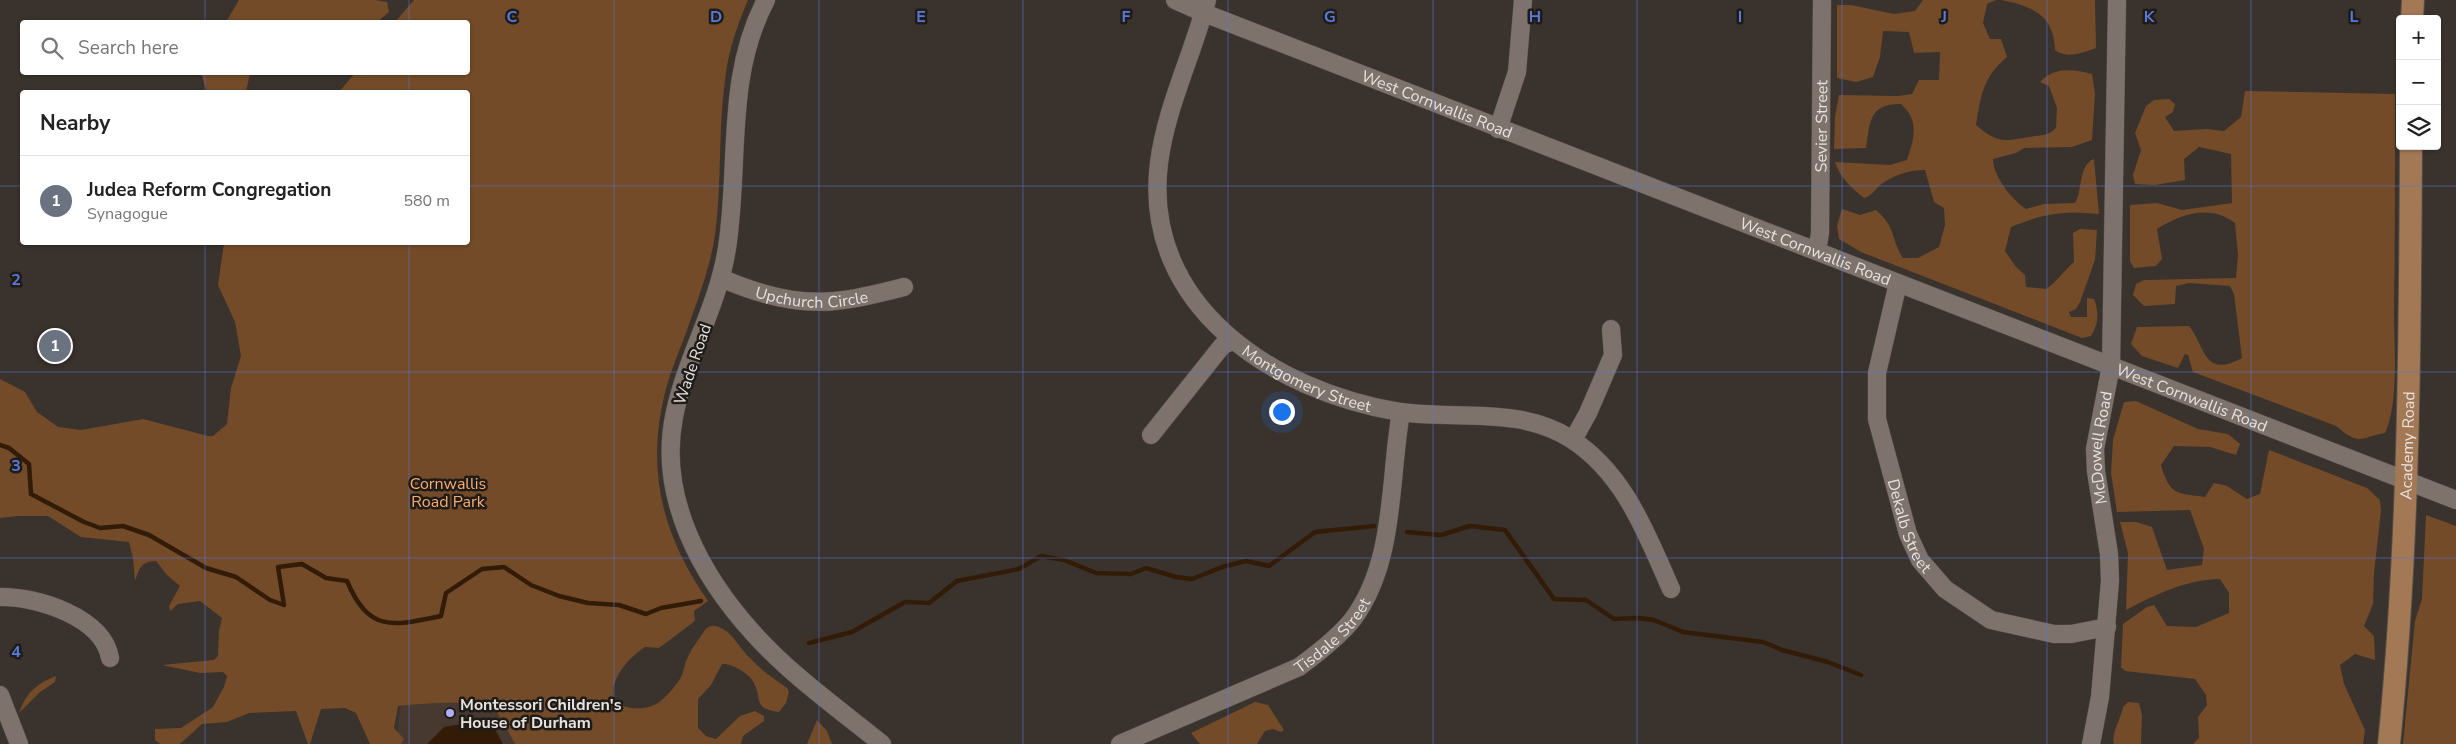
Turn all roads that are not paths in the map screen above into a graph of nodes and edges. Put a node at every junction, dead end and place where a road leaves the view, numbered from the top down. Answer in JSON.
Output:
{"nodes":[{"id":1,"x":766,"y":0,"type":"edge"},
{"id":2,"x":1175,"y":0,"type":"edge"},
{"id":3,"x":1523,"y":0,"type":"edge"},
{"id":4,"x":1822,"y":0,"type":"edge"},
{"id":5,"x":2117,"y":0,"type":"edge"},
{"id":6,"x":2413,"y":0,"type":"edge"},
{"id":7,"x":1205,"y":7,"type":"edge"},
{"id":8,"x":2412,"y":15,"type":"edge"},
{"id":9,"x":1498,"y":129,"type":"junction"},
{"id":10,"x":2411,"y":150,"type":"edge"},
{"id":11,"x":1817,"y":251,"type":"junction"},
{"id":12,"x":721,"y":278,"type":"junction"},
{"id":13,"x":1898,"y":283,"type":"junction"},
{"id":14,"x":904,"y":287,"type":"dead end"},
{"id":15,"x":1611,"y":329,"type":"dead end"},
{"id":16,"x":1233,"y":340,"type":"junction"},
{"id":17,"x":2111,"y":366,"type":"junction"},
{"id":18,"x":1401,"y":412,"type":"junction"},
{"id":19,"x":1151,"y":435,"type":"dead end"},
{"id":20,"x":1573,"y":440,"type":"junction"},
{"id":21,"x":2407,"y":481,"type":"junction"},
{"id":22,"x":2456,"y":500,"type":"edge"},
{"id":23,"x":1671,"y":589,"type":"dead end"},
{"id":24,"x":0,"y":597,"type":"edge"},
{"id":25,"x":2107,"y":626,"type":"junction"},
{"id":26,"x":110,"y":658,"type":"dead end"},
{"id":27,"x":0,"y":695,"type":"edge"},
{"id":28,"x":863,"y":738,"type":"edge"},
{"id":29,"x":19,"y":744,"type":"edge"},
{"id":30,"x":882,"y":744,"type":"edge"},
{"id":31,"x":1120,"y":744,"type":"edge"},
{"id":32,"x":2091,"y":744,"type":"edge"},
{"id":33,"x":2389,"y":744,"type":"edge"}],
"edges":[{"from":1,"to":12,"type":"street","name":"Wade Road"},
{"from":2,"to":7,"type":"street","name":"West Cornwallis Road"},
{"from":3,"to":9,"type":"street"},
{"from":4,"to":11,"type":"street","name":"Sevier Street"},
{"from":5,"to":17,"type":"street","name":"McDowell Road"},
{"from":6,"to":8,"type":"main road"},
{"from":7,"to":9,"type":"street","name":"West Cornwallis Road"},
{"from":7,"to":16,"type":"street","name":"Montgomery Street"},
{"from":9,"to":11,"type":"street","name":"West Cornwallis Road"},
{"from":10,"to":21,"type":"main road","name":"Academy Road"},
{"from":11,"to":13,"type":"street","name":"West Cornwallis Road"},
{"from":12,"to":14,"type":"street","name":"Upchurch Circle"},
{"from":12,"to":28,"type":"street","name":"Wade Road"},
{"from":13,"to":17,"type":"street","name":"West Cornwallis Road"},
{"from":13,"to":25,"type":"street","name":"Dekalb Street"},
{"from":15,"to":20,"type":"street"},
{"from":16,"to":18,"type":"street","name":"Montgomery Street"},
{"from":16,"to":19,"type":"street"},
{"from":17,"to":21,"type":"street","name":"West Cornwallis Road"},
{"from":17,"to":25,"type":"street","name":"McDowell Road"},
{"from":18,"to":20,"type":"street","name":"Montgomery Street"},
{"from":18,"to":31,"type":"street","name":"Tisdale Street"},
{"from":20,"to":23,"type":"street","name":"Montgomery Street"},
{"from":21,"to":22,"type":"street","name":"West Cornwallis Road"},
{"from":21,"to":33,"type":"main road","name":"Academy Road"},
{"from":24,"to":26,"type":"street"},
{"from":25,"to":32,"type":"street","name":"McDowell Road"},
{"from":27,"to":29,"type":"street"},
{"from":28,"to":30,"type":"street","name":"Wade Road"}]}
